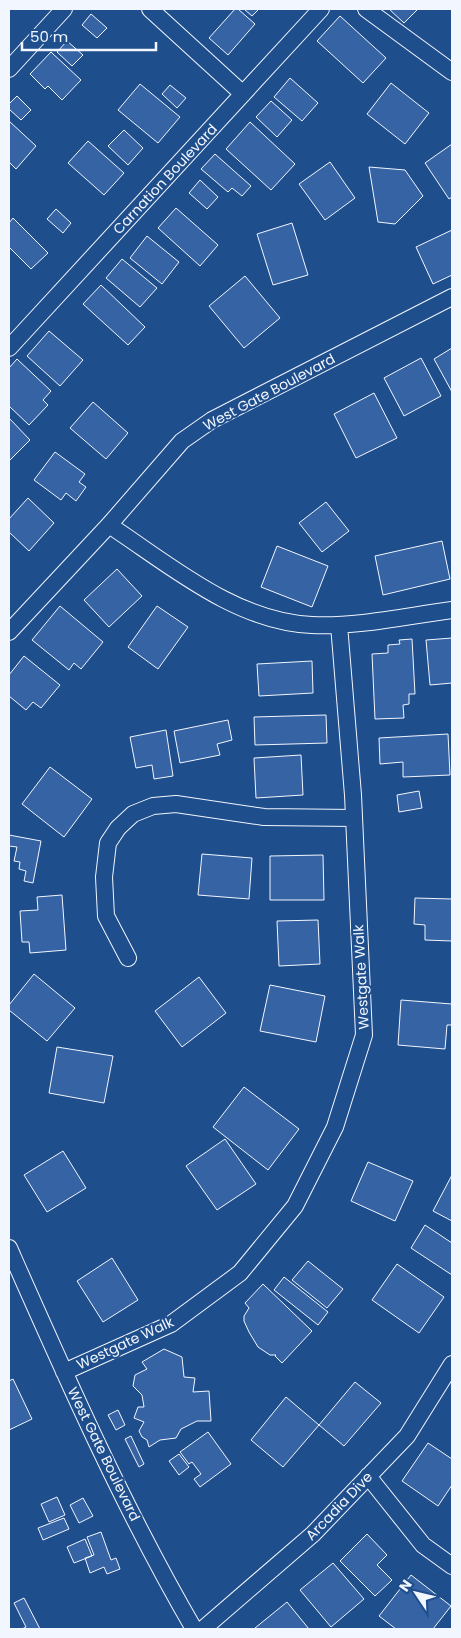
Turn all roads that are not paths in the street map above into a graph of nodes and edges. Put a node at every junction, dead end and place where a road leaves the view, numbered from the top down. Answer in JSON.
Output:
{"nodes":[{"id":1,"x":64,"y":9,"type":"edge"},
{"id":2,"x":150,"y":9,"type":"edge"},
{"id":3,"x":321,"y":9,"type":"edge"},
{"id":4,"x":366,"y":9,"type":"edge"},
{"id":5,"x":9,"y":69,"type":"edge"},
{"id":6,"x":452,"y":72,"type":"edge"},
{"id":7,"x":243,"y":94,"type":"junction"},
{"id":8,"x":452,"y":297,"type":"edge"},
{"id":9,"x":9,"y":348,"type":"edge"},
{"id":10,"x":109,"y":525,"type":"junction"},
{"id":11,"x":452,"y":610,"type":"edge"},
{"id":12,"x":340,"y":625,"type":"junction"},
{"id":13,"x":9,"y":632,"type":"edge"},
{"id":14,"x":354,"y":818,"type":"junction"},
{"id":15,"x":128,"y":958,"type":"dead end"},
{"id":16,"x":9,"y":1248,"type":"edge"},
{"id":17,"x":452,"y":1364,"type":"edge"},
{"id":18,"x":64,"y":1372,"type":"junction"},
{"id":19,"x":368,"y":1476,"type":"junction"},
{"id":20,"x":452,"y":1566,"type":"edge"},
{"id":21,"x":194,"y":1629,"type":"edge"},
{"id":22,"x":203,"y":1629,"type":"edge"}],
"edges":[{"from":1,"to":5,"type":"street"},
{"from":2,"to":7,"type":"street"},
{"from":3,"to":7,"type":"street","name":"Carnation Boulevard"},
{"from":4,"to":6,"type":"street"},
{"from":7,"to":9,"type":"street","name":"Carnation Boulevard"},
{"from":8,"to":10,"type":"street","name":"West Gate Boulevard"},
{"from":10,"to":12,"type":"street"},
{"from":10,"to":13,"type":"street","name":"West Gate Boulevard"},
{"from":11,"to":12,"type":"street"},
{"from":12,"to":14,"type":"street","name":"Westgate Walk"},
{"from":14,"to":15,"type":"street"},
{"from":14,"to":18,"type":"street","name":"Westgate Walk"},
{"from":16,"to":18,"type":"street","name":"West Gate Boulevard"},
{"from":17,"to":19,"type":"street","name":"Arcadia Dive"},
{"from":18,"to":21,"type":"street","name":"West Gate Boulevard"},
{"from":19,"to":20,"type":"street"},
{"from":19,"to":22,"type":"street","name":"Arcadia Dive"}]}
